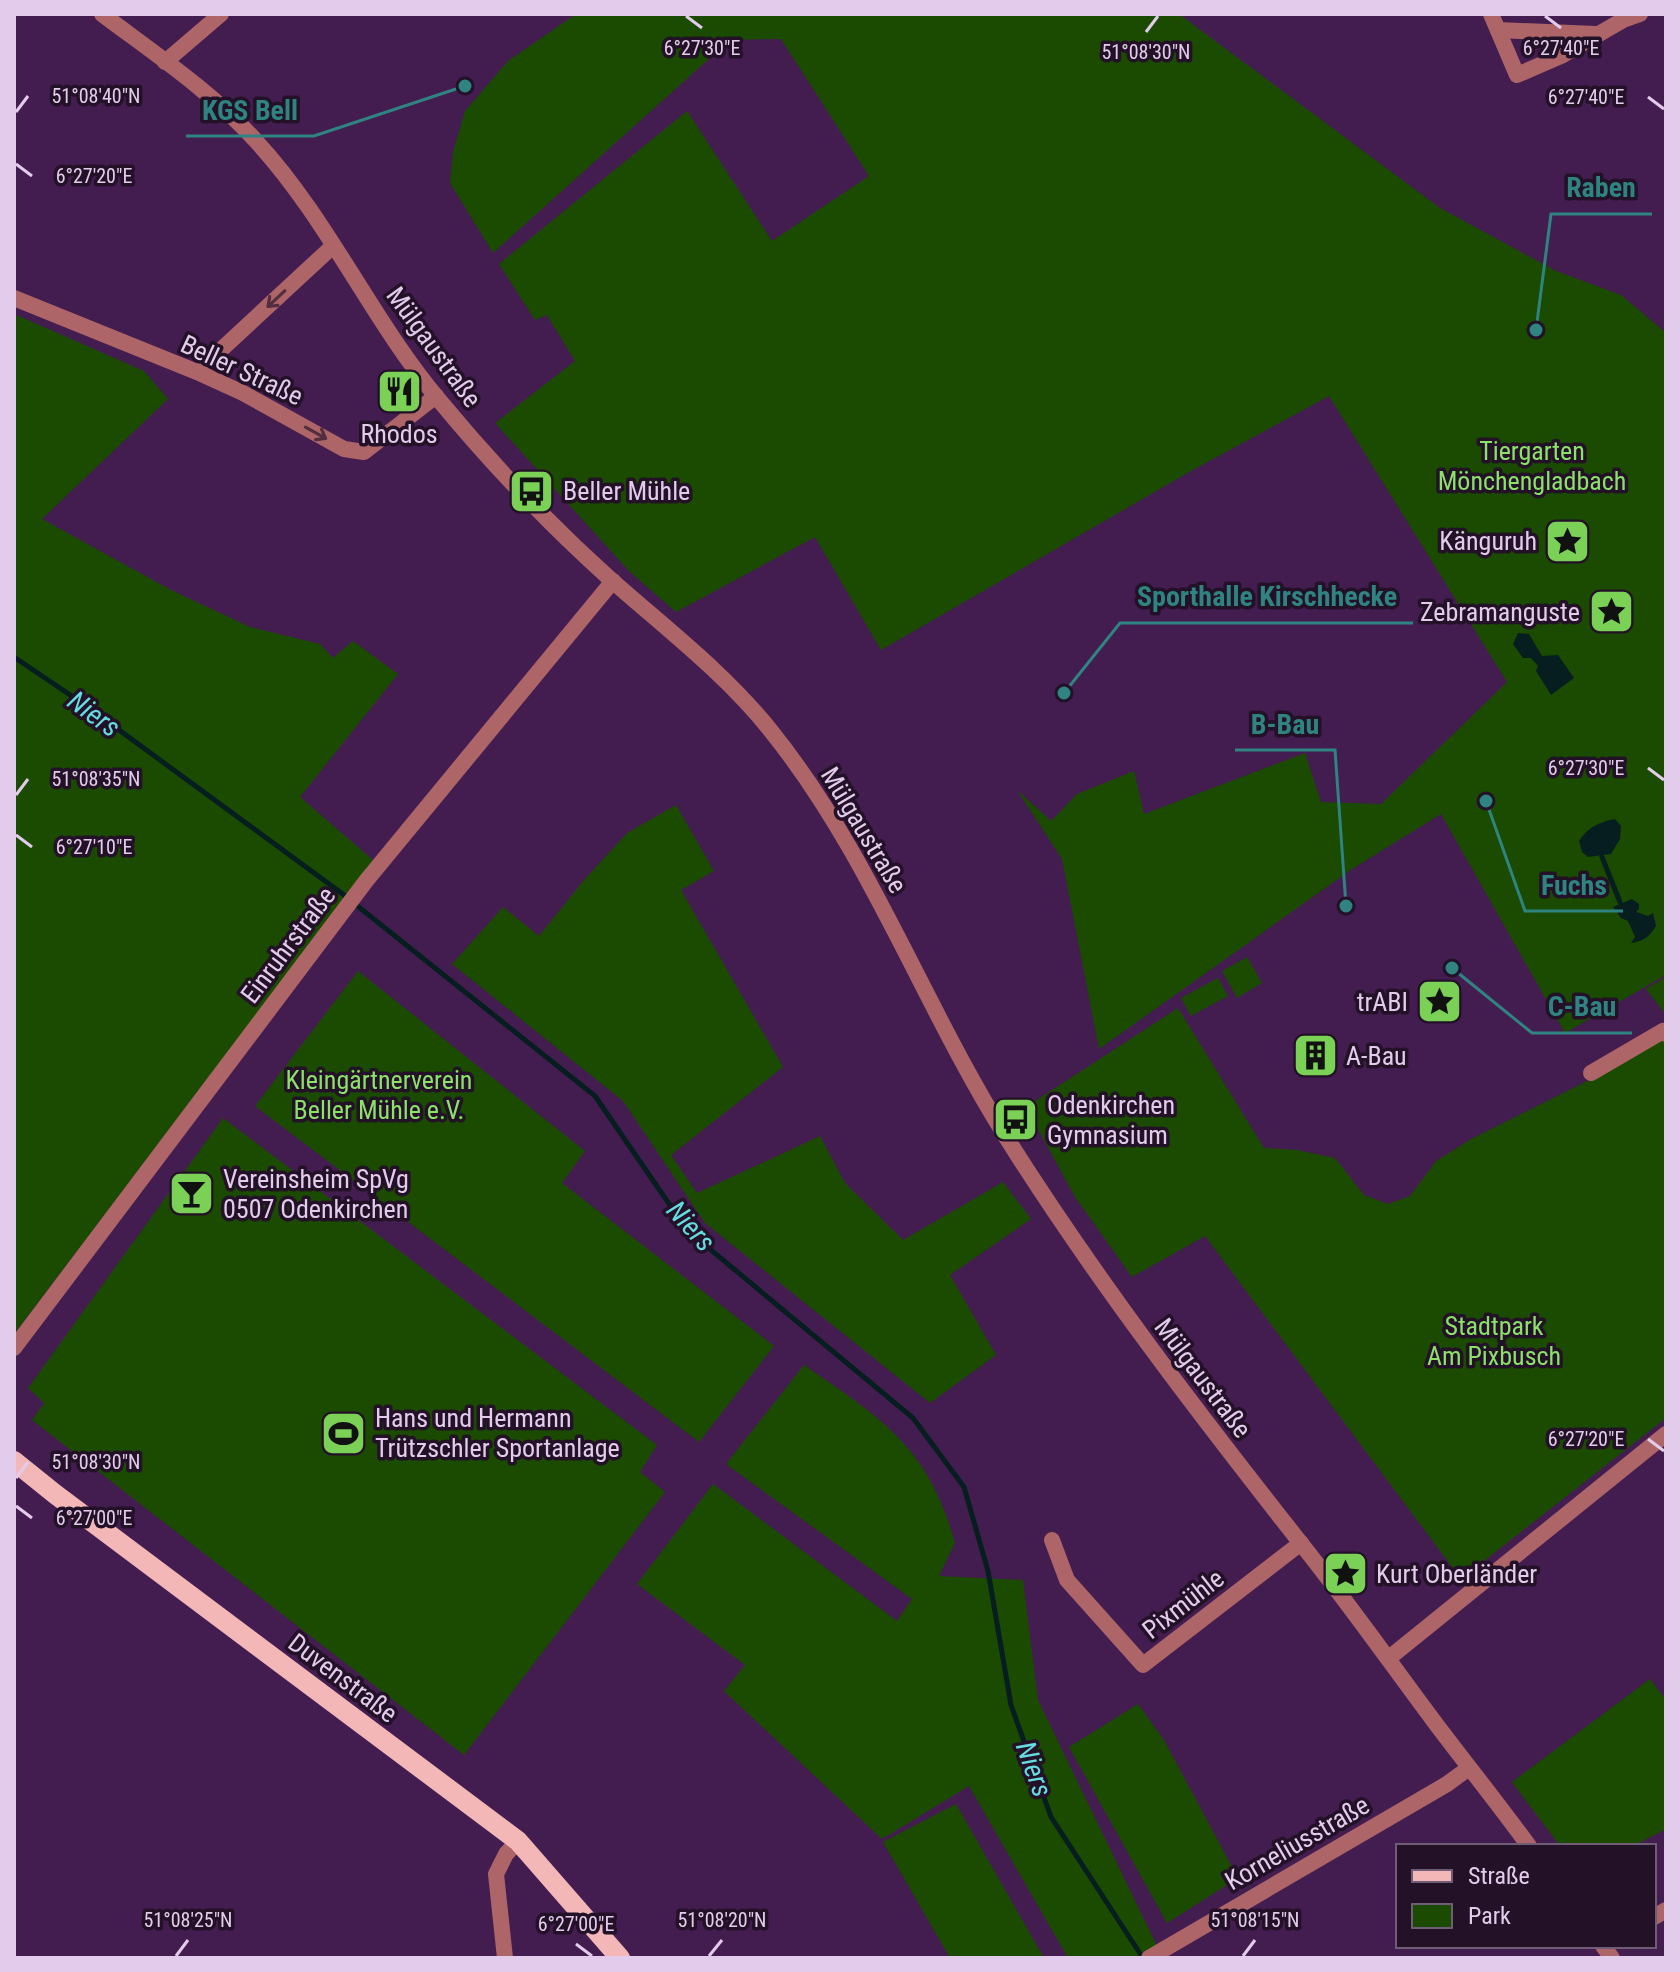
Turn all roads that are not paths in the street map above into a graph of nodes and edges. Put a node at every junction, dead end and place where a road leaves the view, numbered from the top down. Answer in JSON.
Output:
{"nodes":[{"id":1,"x":102,"y":14,"type":"edge"},
{"id":2,"x":221,"y":14,"type":"edge"},
{"id":3,"x":1640,"y":14,"type":"edge"},
{"id":4,"x":1623,"y":17,"type":"edge"},
{"id":5,"x":1494,"y":22,"type":"edge"},
{"id":6,"x":1598,"y":34,"type":"junction"},
{"id":7,"x":165,"y":62,"type":"junction"},
{"id":8,"x":333,"y":246,"type":"junction"},
{"id":9,"x":14,"y":298,"type":"edge"},
{"id":10,"x":197,"y":372,"type":"junction"},
{"id":11,"x":436,"y":396,"type":"junction"},
{"id":12,"x":613,"y":581,"type":"junction"},
{"id":13,"x":1666,"y":1034,"type":"edge"},
{"id":14,"x":1591,"y":1073,"type":"dead end"},
{"id":15,"x":14,"y":1348,"type":"edge"},
{"id":16,"x":1666,"y":1434,"type":"edge"},
{"id":17,"x":14,"y":1461,"type":"edge"},
{"id":18,"x":1052,"y":1540,"type":"dead end"},
{"id":19,"x":1301,"y":1543,"type":"junction"},
{"id":20,"x":1389,"y":1658,"type":"junction"},
{"id":21,"x":1469,"y":1768,"type":"junction"},
{"id":22,"x":518,"y":1841,"type":"junction"},
{"id":23,"x":1527,"y":1844,"type":"edge"},
{"id":24,"x":1152,"y":1956,"type":"edge"},
{"id":25,"x":505,"y":1958,"type":"edge"},
{"id":26,"x":620,"y":1958,"type":"edge"}],
"edges":[{"from":1,"to":7,"type":"street","name":"Mülgaustraße"},
{"from":2,"to":7,"type":"street"},
{"from":3,"to":4,"type":"street"},
{"from":4,"to":6,"type":"street"},
{"from":5,"to":6,"type":"street"},
{"from":5,"to":6,"type":"street"},
{"from":7,"to":8,"type":"street","name":"Mülgaustraße"},
{"from":8,"to":10,"type":"street","one_way":true},
{"from":8,"to":11,"type":"street","name":"Mülgaustraße"},
{"from":9,"to":10,"type":"street","name":"Beller Straße"},
{"from":10,"to":11,"type":"street","name":"Beller Straße","one_way":true},
{"from":11,"to":12,"type":"street","name":"Mülgaustraße"},
{"from":12,"to":15,"type":"street","name":"Einruhrstraße"},
{"from":12,"to":19,"type":"street","name":"Mülgaustraße"},
{"from":13,"to":14,"type":"street"},
{"from":16,"to":20,"type":"street"},
{"from":17,"to":22,"type":"main road","name":"Duvenstraße"},
{"from":18,"to":19,"type":"street","name":"Pixmühle"},
{"from":19,"to":20,"type":"street","name":"Mülgaustraße"},
{"from":20,"to":21,"type":"street","name":"Mülgaustraße"},
{"from":21,"to":23,"type":"street","name":"Mülgaustraße"},
{"from":21,"to":24,"type":"street","name":"Korneliusstraße"},
{"from":22,"to":25,"type":"street"},
{"from":22,"to":26,"type":"main road","name":"Duvenstraße"}]}
